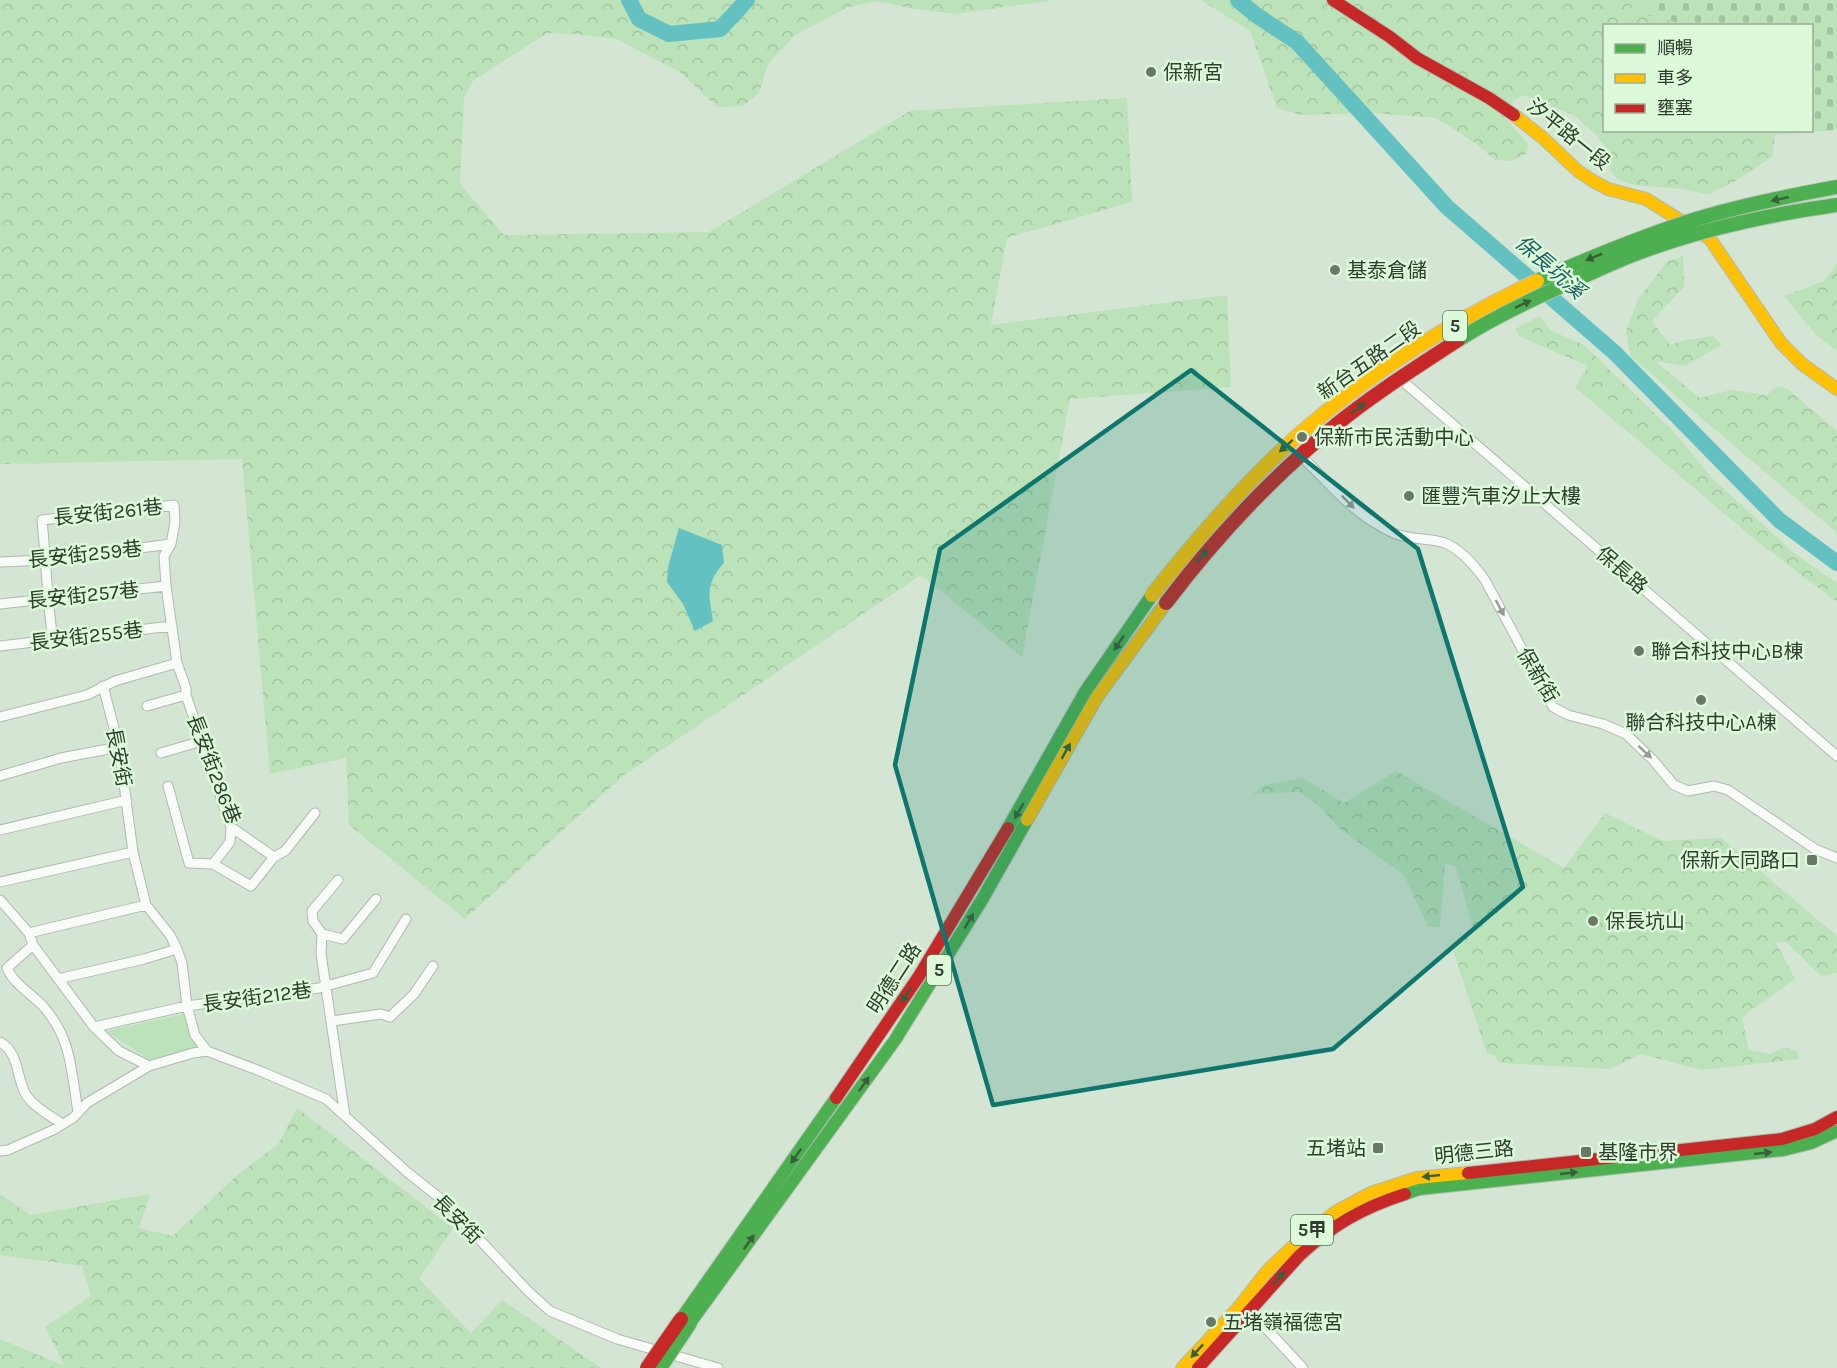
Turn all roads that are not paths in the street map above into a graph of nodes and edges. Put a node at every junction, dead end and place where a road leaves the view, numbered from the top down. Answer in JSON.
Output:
{"nodes":[{"id":1,"x":1333,"y":0,"type":"edge"},
{"id":2,"x":1837,"y":187,"type":"edge"},
{"id":3,"x":1837,"y":205,"type":"edge"},
{"id":4,"x":1406,"y":384,"type":"dead end"},
{"id":5,"x":1837,"y":389,"type":"edge"},
{"id":6,"x":1306,"y":461,"type":"dead end"},
{"id":7,"x":171,"y":544,"type":"junction"},
{"id":8,"x":46,"y":560,"type":"junction"},
{"id":9,"x":0,"y":562,"type":"edge"},
{"id":10,"x":166,"y":586,"type":"junction"},
{"id":11,"x":1152,"y":595,"type":"joint"},
{"id":12,"x":48,"y":599,"type":"junction"},
{"id":13,"x":1166,"y":603,"type":"joint"},
{"id":14,"x":0,"y":604,"type":"edge"},
{"id":15,"x":172,"y":626,"type":"junction"},
{"id":16,"x":53,"y":640,"type":"junction"},
{"id":17,"x":0,"y":646,"type":"edge"},
{"id":18,"x":177,"y":663,"type":"junction"},
{"id":19,"x":103,"y":686,"type":"junction"},
{"id":20,"x":186,"y":695,"type":"junction"},
{"id":21,"x":147,"y":706,"type":"dead end"},
{"id":22,"x":0,"y":717,"type":"edge"},
{"id":23,"x":202,"y":741,"type":"junction"},
{"id":24,"x":119,"y":747,"type":"junction"},
{"id":25,"x":161,"y":753,"type":"dead end"},
{"id":26,"x":1837,"y":756,"type":"edge"},
{"id":27,"x":0,"y":776,"type":"edge"},
{"id":28,"x":168,"y":786,"type":"dead end"},
{"id":29,"x":127,"y":800,"type":"junction"},
{"id":30,"x":315,"y":813,"type":"dead end"},
{"id":31,"x":231,"y":827,"type":"junction"},
{"id":32,"x":0,"y":830,"type":"edge"},
{"id":33,"x":133,"y":852,"type":"junction"},
{"id":34,"x":274,"y":857,"type":"junction"},
{"id":35,"x":1837,"y":858,"type":"edge"},
{"id":36,"x":213,"y":864,"type":"junction"},
{"id":37,"x":338,"y":880,"type":"dead end"},
{"id":38,"x":0,"y":882,"type":"edge"},
{"id":39,"x":376,"y":899,"type":"dead end"},
{"id":40,"x":0,"y":900,"type":"edge"},
{"id":41,"x":146,"y":905,"type":"junction"},
{"id":42,"x":406,"y":918,"type":"dead end"},
{"id":43,"x":29,"y":933,"type":"junction"},
{"id":44,"x":322,"y":934,"type":"junction"},
{"id":45,"x":33,"y":945,"type":"junction"},
{"id":46,"x":177,"y":949,"type":"junction"},
{"id":47,"x":433,"y":966,"type":"dead end"},
{"id":48,"x":58,"y":979,"type":"junction"},
{"id":49,"x":326,"y":986,"type":"junction"},
{"id":50,"x":187,"y":1006,"type":"junction"},
{"id":51,"x":332,"y":1021,"type":"junction"},
{"id":52,"x":94,"y":1027,"type":"junction"},
{"id":53,"x":0,"y":1042,"type":"edge"},
{"id":54,"x":207,"y":1051,"type":"junction"},
{"id":55,"x":149,"y":1066,"type":"junction"},
{"id":56,"x":78,"y":1112,"type":"junction"},
{"id":57,"x":345,"y":1116,"type":"junction"},
{"id":58,"x":1837,"y":1122,"type":"edge"},
{"id":59,"x":62,"y":1124,"type":"junction"},
{"id":60,"x":0,"y":1151,"type":"edge"},
{"id":61,"x":1256,"y":1294,"type":"junction"},
{"id":62,"x":1238,"y":1316,"type":"junction"},
{"id":63,"x":685,"y":1321,"type":"junction"},
{"id":64,"x":1262,"y":1324,"type":"junction"},
{"id":65,"x":647,"y":1368,"type":"edge"},
{"id":66,"x":660,"y":1368,"type":"edge"},
{"id":67,"x":718,"y":1368,"type":"edge"},
{"id":68,"x":1182,"y":1368,"type":"edge"},
{"id":69,"x":1198,"y":1368,"type":"edge"},
{"id":70,"x":1303,"y":1368,"type":"edge"}],
"edges":[{"from":1,"to":5,"type":"main road","name":"汐平路一段"},
{"from":2,"to":11,"type":"main road","name":"新台五路二段","number":"5","one_way":true,"bridge":true},
{"from":13,"to":3,"type":"main road","name":"新台五路二段","number":"5","one_way":true,"bridge":true},
{"from":4,"to":26,"type":"street","name":"保長路"},
{"from":6,"to":35,"type":"street","name":"保新街","one_way":true},
{"from":7,"to":8,"type":"street","name":"長安街259巷"},
{"from":7,"to":8,"type":"street","name":"長安街261巷"},
{"from":7,"to":10,"type":"street"},
{"from":8,"to":9,"type":"street","name":"長安街259巷"},
{"from":8,"to":12,"type":"street"},
{"from":10,"to":12,"type":"street","name":"長安街257巷"},
{"from":10,"to":15,"type":"street"},
{"from":11,"to":63,"type":"main road","name":"明德二路","number":"5","one_way":true},
{"from":12,"to":14,"type":"street","name":"長安街257巷"},
{"from":12,"to":16,"type":"street"},
{"from":63,"to":13,"type":"main road","name":"明德二路","number":"5","one_way":true},
{"from":15,"to":16,"type":"street","name":"長安街255巷"},
{"from":15,"to":18,"type":"street"},
{"from":16,"to":17,"type":"street","name":"長安街255巷"},
{"from":18,"to":19,"type":"street"},
{"from":18,"to":20,"type":"street","name":"長安街286巷"},
{"from":19,"to":22,"type":"street"},
{"from":19,"to":24,"type":"street","name":"長安街"},
{"from":20,"to":21,"type":"street"},
{"from":20,"to":23,"type":"street","name":"長安街286巷"},
{"from":23,"to":25,"type":"street"},
{"from":23,"to":31,"type":"street","name":"長安街286巷"},
{"from":24,"to":27,"type":"street"},
{"from":24,"to":29,"type":"street","name":"長安街"},
{"from":28,"to":36,"type":"street"},
{"from":29,"to":32,"type":"street"},
{"from":29,"to":33,"type":"street","name":"長安街"},
{"from":30,"to":34,"type":"street"},
{"from":31,"to":34,"type":"street","name":"長安街286巷"},
{"from":31,"to":36,"type":"street"},
{"from":33,"to":38,"type":"street"},
{"from":33,"to":41,"type":"street","name":"長安街"},
{"from":34,"to":36,"type":"street"},
{"from":37,"to":44,"type":"street"},
{"from":39,"to":44,"type":"street"},
{"from":40,"to":43,"type":"street"},
{"from":41,"to":43,"type":"street"},
{"from":41,"to":46,"type":"street","name":"長安街"},
{"from":42,"to":49,"type":"street","name":"長安街212巷"},
{"from":43,"to":45,"type":"street"},
{"from":44,"to":49,"type":"street"},
{"from":45,"to":48,"type":"street"},
{"from":45,"to":56,"type":"street"},
{"from":46,"to":48,"type":"street"},
{"from":46,"to":50,"type":"street","name":"長安街"},
{"from":47,"to":51,"type":"street"},
{"from":48,"to":52,"type":"street"},
{"from":49,"to":50,"type":"street","name":"長安街212巷"},
{"from":49,"to":51,"type":"street"},
{"from":50,"to":52,"type":"street","name":"長安街212巷"},
{"from":50,"to":54,"type":"street","name":"長安街"},
{"from":51,"to":57,"type":"street"},
{"from":52,"to":55,"type":"street"},
{"from":53,"to":59,"type":"street"},
{"from":54,"to":55,"type":"street"},
{"from":54,"to":57,"type":"street","name":"長安街"},
{"from":55,"to":56,"type":"street"},
{"from":56,"to":59,"type":"street"},
{"from":57,"to":67,"type":"street","name":"長安街"},
{"from":58,"to":61,"type":"main road","name":"明德三路","number":"5甲"},
{"from":59,"to":60,"type":"street"},
{"from":61,"to":62,"type":"main road","name":"明德三路","number":"5甲"},
{"from":61,"to":64,"type":"street"},
{"from":62,"to":64,"type":"street"},
{"from":62,"to":68,"type":"main road","name":"明德三路","number":"5甲","one_way":true},
{"from":62,"to":69,"type":"main road","name":"明德三路","number":"5甲"},
{"from":63,"to":65,"type":"main road","name":"明德二路","number":"5","bridge":true},
{"from":63,"to":66,"type":"main road","name":"明德二路","number":"5","bridge":true},
{"from":64,"to":70,"type":"street"}]}
